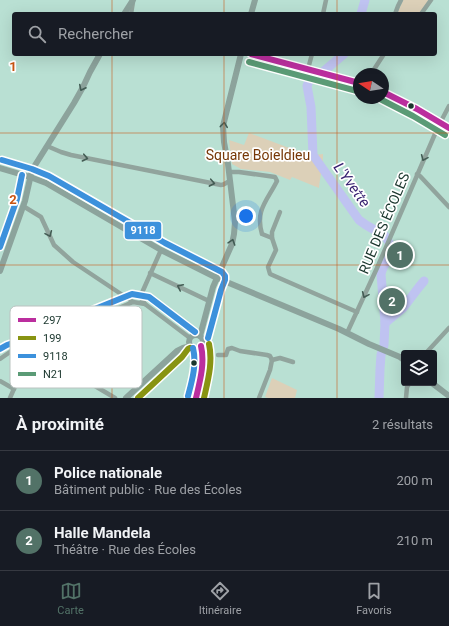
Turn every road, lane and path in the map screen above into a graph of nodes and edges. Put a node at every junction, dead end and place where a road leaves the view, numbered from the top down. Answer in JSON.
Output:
{"nodes":[{"id":1,"x":133,"y":0,"type":"edge"},
{"id":2,"x":255,"y":0,"type":"edge"},
{"id":3,"x":326,"y":0,"type":"edge"},
{"id":4,"x":401,"y":0,"type":"edge"},
{"id":5,"x":431,"y":0,"type":"edge"},
{"id":6,"x":125,"y":12,"type":"edge"},
{"id":7,"x":131,"y":12,"type":"edge"},
{"id":8,"x":252,"y":12,"type":"edge"},
{"id":9,"x":323,"y":12,"type":"edge"},
{"id":10,"x":396,"y":12,"type":"edge"},
{"id":11,"x":422,"y":12,"type":"edge"},
{"id":12,"x":99,"y":56,"type":"edge"},
{"id":13,"x":240,"y":56,"type":"edge"},
{"id":14,"x":259,"y":56,"type":"edge"},
{"id":15,"x":311,"y":56,"type":"edge"},
{"id":16,"x":383,"y":56,"type":"edge"},
{"id":17,"x":375,"y":68,"type":"edge"},
{"id":18,"x":308,"y":69,"type":"junction"},
{"id":19,"x":353,"y":81,"type":"edge"},
{"id":20,"x":389,"y":95,"type":"edge"},
{"id":21,"x":449,"y":106,"type":"edge"},
{"id":22,"x":440,"y":122,"type":"junction"},
{"id":23,"x":449,"y":128,"type":"edge"},
{"id":24,"x":47,"y":146,"type":"junction"},
{"id":25,"x":0,"y":168,"type":"edge"},
{"id":26,"x":229,"y":172,"type":"junction"},
{"id":27,"x":417,"y":174,"type":"junction"},
{"id":28,"x":30,"y":177,"type":"junction"},
{"id":29,"x":230,"y":181,"type":"junction"},
{"id":30,"x":23,"y":206,"type":"junction"},
{"id":31,"x":449,"y":207,"type":"edge"},
{"id":32,"x":280,"y":212,"type":"dead end"},
{"id":33,"x":272,"y":238,"type":"junction"},
{"id":34,"x":161,"y":250,"type":"junction"},
{"id":35,"x":0,"y":271,"type":"edge"},
{"id":36,"x":150,"y":273,"type":"junction"},
{"id":37,"x":216,"y":278,"type":"junction"},
{"id":38,"x":209,"y":301,"type":"junction"},
{"id":39,"x":133,"y":302,"type":"junction"},
{"id":40,"x":145,"y":304,"type":"junction"},
{"id":41,"x":124,"y":306,"type":"edge"},
{"id":42,"x":357,"y":312,"type":"junction"},
{"id":43,"x":449,"y":328,"type":"edge"},
{"id":44,"x":347,"y":333,"type":"junction"},
{"id":45,"x":200,"y":336,"type":"junction"},
{"id":46,"x":191,"y":343,"type":"junction"},
{"id":47,"x":201,"y":346,"type":"junction"},
{"id":48,"x":429,"y":350,"type":"edge"},
{"id":49,"x":10,"y":352,"type":"edge"},
{"id":50,"x":218,"y":355,"type":"dead end"},
{"id":51,"x":401,"y":358,"type":"edge"},
{"id":52,"x":0,"y":359,"type":"edge"},
{"id":53,"x":272,"y":360,"type":"junction"},
{"id":54,"x":293,"y":362,"type":"dead end"},
{"id":55,"x":0,"y":381,"type":"edge"},
{"id":56,"x":142,"y":383,"type":"edge"},
{"id":57,"x":408,"y":386,"type":"edge"},
{"id":58,"x":436,"y":386,"type":"edge"},
{"id":59,"x":10,"y":387,"type":"edge"},
{"id":60,"x":98,"y":388,"type":"edge"},
{"id":61,"x":137,"y":388,"type":"edge"},
{"id":62,"x":14,"y":389,"type":"edge"},
{"id":63,"x":449,"y":396,"type":"edge"},
{"id":64,"x":10,"y":398,"type":"edge"},
{"id":65,"x":115,"y":398,"type":"edge"},
{"id":66,"x":126,"y":398,"type":"edge"},
{"id":67,"x":193,"y":398,"type":"edge"},
{"id":68,"x":196,"y":398,"type":"edge"},
{"id":69,"x":259,"y":398,"type":"edge"},
{"id":70,"x":406,"y":398,"type":"edge"}],
"edges":[{"from":1,"to":6,"type":"main road"},
{"from":1,"to":7,"type":"street"},
{"from":2,"to":8,"type":"main road"},
{"from":3,"to":9,"type":"street"},
{"from":4,"to":10,"type":"street"},
{"from":5,"to":11,"type":"street"},
{"from":12,"to":24,"type":"main road","one_way":true},
{"from":26,"to":13,"type":"main road","one_way":true},
{"from":14,"to":18,"type":"street"},
{"from":15,"to":18,"type":"street"},
{"from":16,"to":17,"type":"street"},
{"from":18,"to":19,"type":"street"},
{"from":20,"to":22,"type":"street"},
{"from":21,"to":22,"type":"street","name":"RUE DES ÉCOLES"},
{"from":22,"to":23,"type":"street"},
{"from":22,"to":27,"type":"street","name":"RUE DES ÉCOLES","one_way":true},
{"from":24,"to":28,"type":"main road"},
{"from":24,"to":29,"type":"street","one_way":true},
{"from":25,"to":28,"type":"main road"},
{"from":26,"to":29,"type":"main road"},
{"from":26,"to":33,"type":"street"},
{"from":27,"to":31,"type":"street"},
{"from":27,"to":42,"type":"street","name":"RUE DES ÉCOLES","one_way":true},
{"from":28,"to":30,"type":"main road"},
{"from":28,"to":34,"type":"main road"},
{"from":37,"to":29,"type":"main road","one_way":true},
{"from":30,"to":35,"type":"main road"},
{"from":30,"to":39,"type":"street","one_way":true},
{"from":32,"to":33,"type":"street"},
{"from":33,"to":42,"type":"street"},
{"from":34,"to":36,"type":"street"},
{"from":34,"to":37,"type":"main road"},
{"from":38,"to":36,"type":"street","one_way":true},
{"from":36,"to":40,"type":"street"},
{"from":37,"to":38,"type":"main road"},
{"from":37,"to":44,"type":"main road"},
{"from":38,"to":45,"type":"main road"},
{"from":39,"to":40,"type":"street"},
{"from":39,"to":41,"type":"street"},
{"from":40,"to":46,"type":"street"},
{"from":42,"to":44,"type":"street","name":"RUE DES ÉCOLES"},
{"from":43,"to":48,"type":"street"},
{"from":44,"to":51,"type":"main road"},
{"from":45,"to":46,"type":"main road"},
{"from":45,"to":47,"type":"main road"},
{"from":46,"to":47,"type":"main road"},
{"from":46,"to":56,"type":"main road"},
{"from":46,"to":67,"type":"main road"},
{"from":47,"to":68,"type":"main road"},
{"from":49,"to":52,"type":"street"},
{"from":50,"to":53,"type":"street"},
{"from":53,"to":54,"type":"street"},
{"from":53,"to":69,"type":"street"},
{"from":55,"to":59,"type":"street"},
{"from":57,"to":70,"type":"street"},
{"from":58,"to":63,"type":"main road"},
{"from":60,"to":65,"type":"street"},
{"from":61,"to":66,"type":"main road"},
{"from":62,"to":64,"type":"street"}]}
